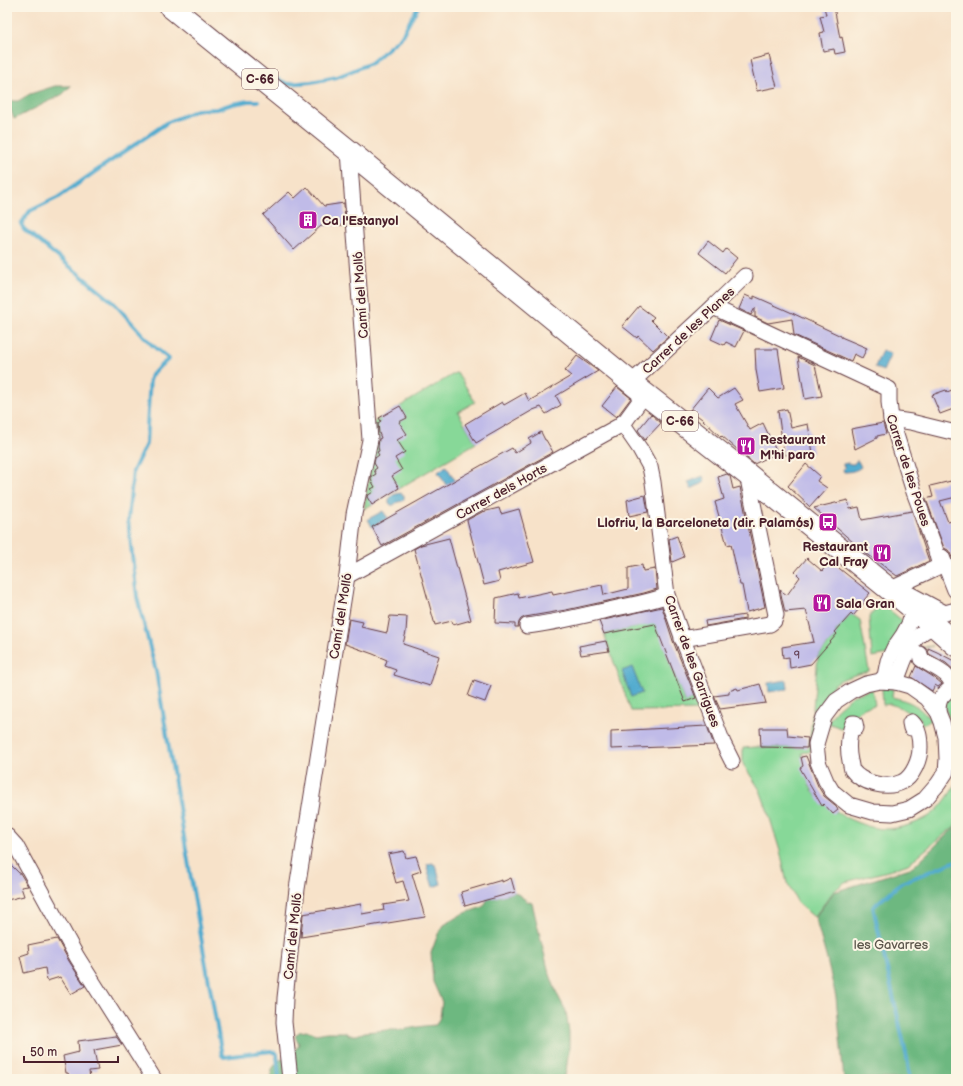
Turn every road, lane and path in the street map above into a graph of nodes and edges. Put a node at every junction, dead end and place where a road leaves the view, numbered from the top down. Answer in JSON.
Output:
{"nodes":[{"id":1,"x":171,"y":7,"type":"edge"},
{"id":2,"x":349,"y":151,"type":"junction"},
{"id":3,"x":744,"y":276,"type":"dead end"},
{"id":4,"x":713,"y":307,"type":"junction"},
{"id":5,"x":638,"y":388,"type":"junction"},
{"id":6,"x":891,"y":419,"type":"junction"},
{"id":7,"x":622,"y":423,"type":"junction"},
{"id":8,"x":956,"y":433,"type":"edge"},
{"id":9,"x":747,"y":474,"type":"junction"},
{"id":10,"x":938,"y":559,"type":"junction"},
{"id":11,"x":347,"y":576,"type":"junction"},
{"id":12,"x":893,"y":589,"type":"junction"},
{"id":13,"x":956,"y":589,"type":"edge"},
{"id":14,"x":667,"y":595,"type":"junction"},
{"id":15,"x":913,"y":609,"type":"junction"},
{"id":16,"x":956,"y":610,"type":"edge"},
{"id":17,"x":527,"y":626,"type":"dead end"},
{"id":18,"x":936,"y":627,"type":"junction"},
{"id":19,"x":682,"y":639,"type":"junction"},
{"id":20,"x":956,"y":645,"type":"edge"},
{"id":21,"x":920,"y":654,"type":"dead end"},
{"id":22,"x":880,"y":681,"type":"junction"},
{"id":23,"x":896,"y":682,"type":"junction"},
{"id":24,"x":938,"y":712,"type":"junction"},
{"id":25,"x":856,"y":728,"type":"dead end"},
{"id":26,"x":912,"y":728,"type":"dead end"},
{"id":27,"x":732,"y":761,"type":"dead end"},
{"id":28,"x":7,"y":836,"type":"edge"},
{"id":29,"x":154,"y":1079,"type":"edge"},
{"id":30,"x":290,"y":1079,"type":"edge"}],
"edges":[{"from":1,"to":2,"type":"main road","number":"C-66"},
{"from":2,"to":5,"type":"main road","number":"C-66"},
{"from":2,"to":11,"type":"street","name":"Camí del Molló"},
{"from":3,"to":4,"type":"street","name":"Carrer de les Planes"},
{"from":4,"to":5,"type":"street","name":"Carrer de les Planes"},
{"from":4,"to":6,"type":"street","name":"Carrer de les Poues"},
{"from":5,"to":7,"type":"street","name":"Carrer dels Horts"},
{"from":5,"to":9,"type":"main road","number":"C-66"},
{"from":6,"to":8,"type":"street"},
{"from":6,"to":10,"type":"street","name":"Carrer de les Poues"},
{"from":7,"to":11,"type":"street","name":"Carrer dels Horts"},
{"from":7,"to":14,"type":"street","name":"Carrer de les Garrigues"},
{"from":9,"to":12,"type":"main road","number":"C-66"},
{"from":9,"to":19,"type":"street"},
{"from":10,"to":12,"type":"street"},
{"from":10,"to":13,"type":"street"},
{"from":11,"to":30,"type":"street","name":"Camí del Molló"},
{"from":12,"to":15,"type":"main road","number":"C-66"},
{"from":12,"to":16,"type":"street"},
{"from":14,"to":17,"type":"street"},
{"from":14,"to":19,"type":"street","name":"Carrer de les Garrigues"},
{"from":15,"to":18,"type":"main road","number":"C-66"},
{"from":15,"to":22,"type":"street"},
{"from":18,"to":20,"type":"main road","number":"C-66"},
{"from":18,"to":23,"type":"street"},
{"from":19,"to":27,"type":"street","name":"Carrer de les Garrigues"},
{"from":21,"to":24,"type":"street"},
{"from":22,"to":23,"type":"street"},
{"from":22,"to":24,"type":"street"},
{"from":23,"to":24,"type":"street"},
{"from":25,"to":26,"type":"street"},
{"from":28,"to":29,"type":"street"}]}
